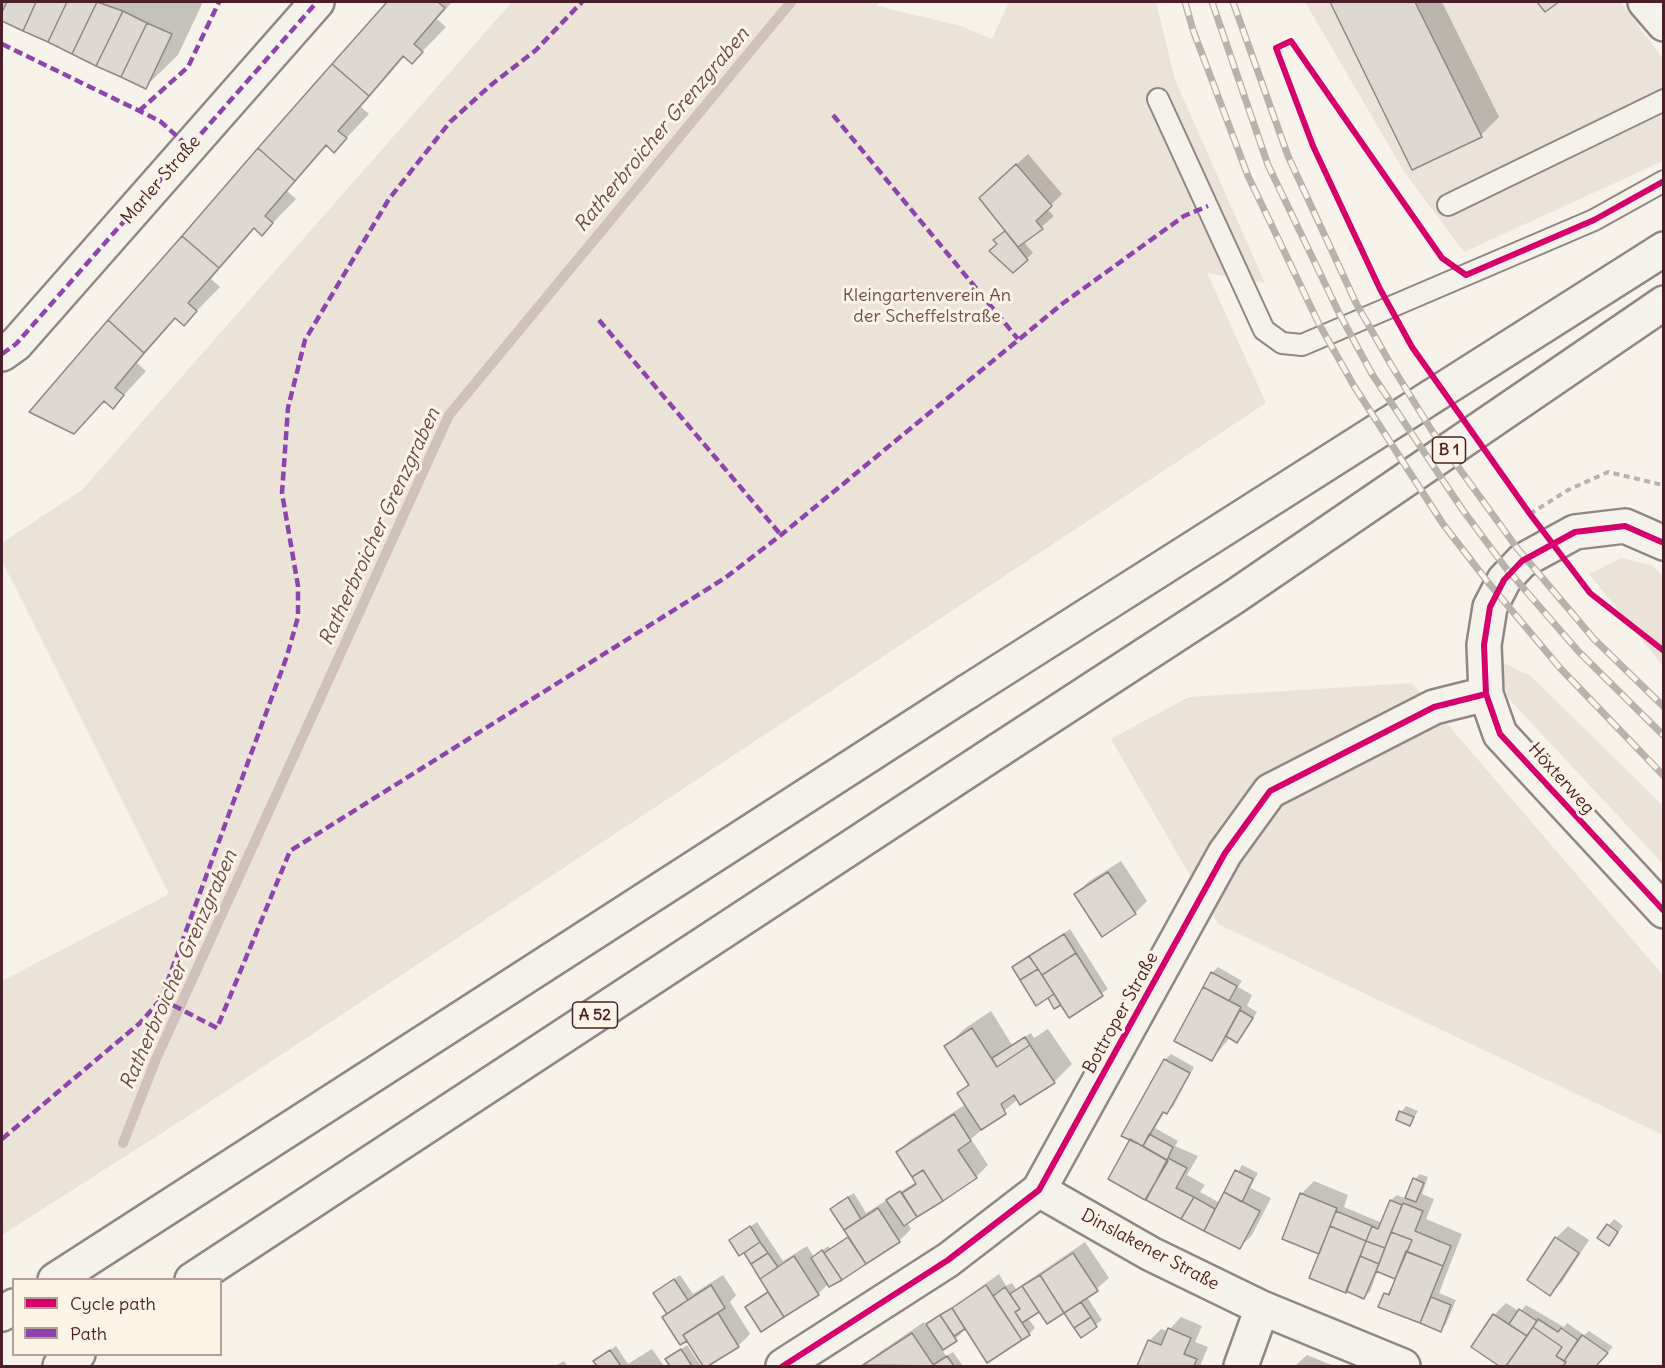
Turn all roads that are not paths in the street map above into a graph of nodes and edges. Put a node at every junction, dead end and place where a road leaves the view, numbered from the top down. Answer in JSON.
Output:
{"nodes":[{"id":1,"x":317,"y":2,"type":"edge"},
{"id":2,"x":1645,"y":2,"type":"edge"},
{"id":3,"x":1664,"y":24,"type":"edge"},
{"id":4,"x":1158,"y":99,"type":"dead end"},
{"id":5,"x":1664,"y":100,"type":"edge"},
{"id":6,"x":1664,"y":181,"type":"edge"},
{"id":7,"x":1448,"y":205,"type":"dead end"},
{"id":8,"x":1664,"y":249,"type":"edge"},
{"id":9,"x":1664,"y":303,"type":"edge"},
{"id":10,"x":2,"y":354,"type":"edge"},
{"id":11,"x":1664,"y":543,"type":"edge"},
{"id":12,"x":1486,"y":694,"type":"junction"},
{"id":13,"x":999,"y":750,"type":"joint"},
{"id":14,"x":1664,"y":911,"type":"edge"},
{"id":15,"x":1039,"y":1190,"type":"junction"},
{"id":16,"x":58,"y":1278,"type":"edge"},
{"id":17,"x":195,"y":1278,"type":"edge"},
{"id":18,"x":1262,"y":1308,"type":"junction"},
{"id":19,"x":75,"y":1356,"type":"edge"},
{"id":20,"x":60,"y":1366,"type":"edge"},
{"id":21,"x":783,"y":1366,"type":"edge"},
{"id":22,"x":1241,"y":1366,"type":"edge"},
{"id":23,"x":1403,"y":1366,"type":"edge"}],
"edges":[{"from":1,"to":10,"type":"main road","name":"Marler Straße"},
{"from":2,"to":3,"type":"main road"},
{"from":4,"to":6,"type":"lane"},
{"from":5,"to":7,"type":"lane"},
{"from":8,"to":16,"type":"main road"},
{"from":9,"to":13,"type":"main road","number":"B 1"},
{"from":11,"to":12,"type":"main road","name":"Höxterweg"},
{"from":12,"to":14,"type":"main road","name":"Höxterweg"},
{"from":12,"to":15,"type":"main road","name":"Bottroper Straße"},
{"from":13,"to":17,"type":"main road","number":"A 52"},
{"from":15,"to":18,"type":"main road","name":"Dinslakener Straße"},
{"from":15,"to":21,"type":"main road","name":"Bottroper Straße"},
{"from":18,"to":22,"type":"main road"},
{"from":18,"to":23,"type":"main road","name":"Dinslakener Straße"},
{"from":19,"to":20,"type":"main road"}]}
